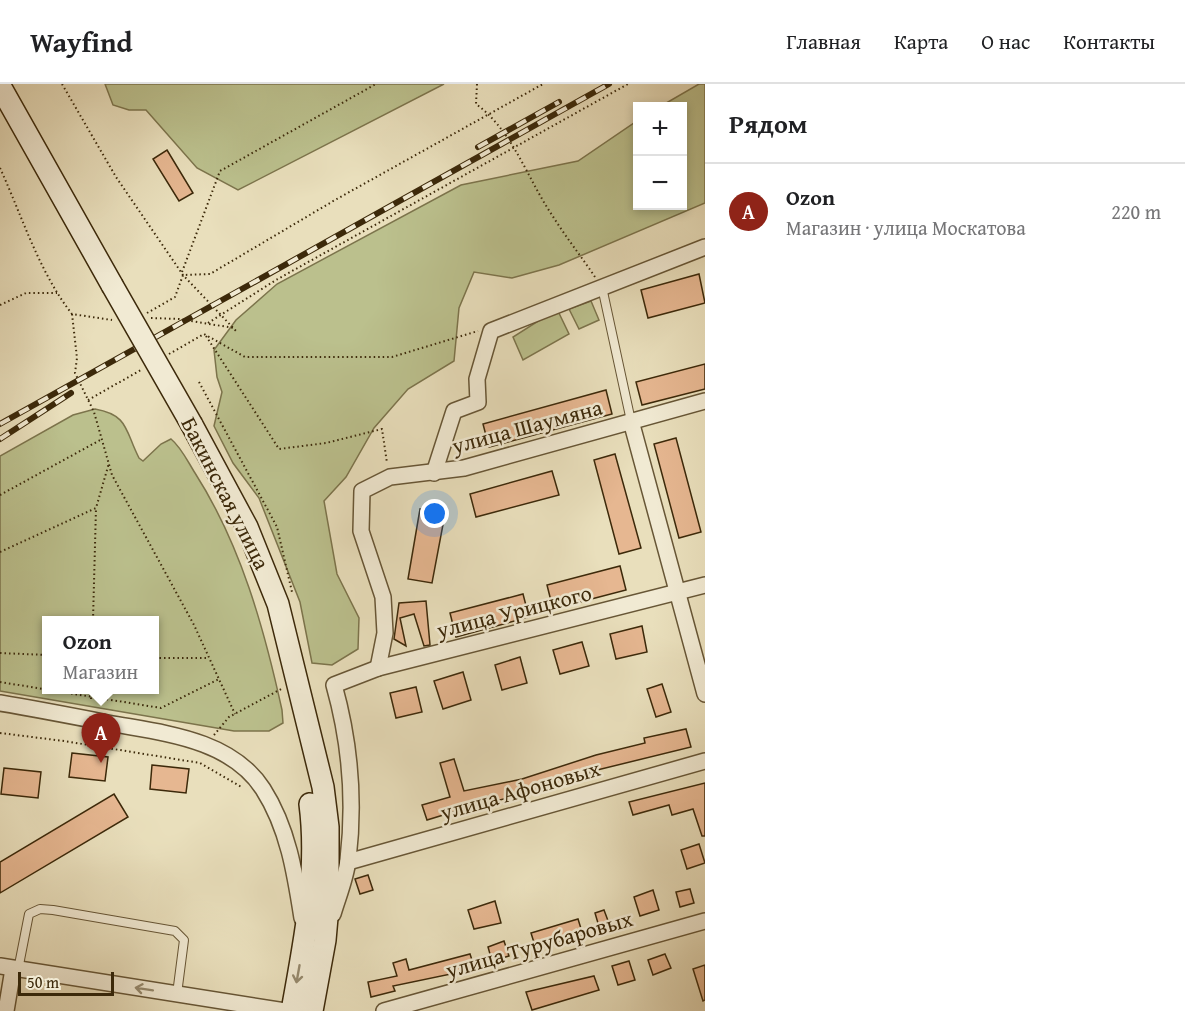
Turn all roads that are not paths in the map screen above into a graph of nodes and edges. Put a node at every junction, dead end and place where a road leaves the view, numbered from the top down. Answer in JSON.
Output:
{"nodes":[{"id":1,"x":0,"y":86,"type":"edge"},
{"id":2,"x":0,"y":112,"type":"edge"},
{"id":3,"x":705,"y":247,"type":"edge"},
{"id":4,"x":603,"y":287,"type":"junction"},
{"id":5,"x":107,"y":288,"type":"junction"},
{"id":6,"x":705,"y":401,"type":"edge"},
{"id":7,"x":631,"y":422,"type":"junction"},
{"id":8,"x":187,"y":428,"type":"junction"},
{"id":9,"x":434,"y":473,"type":"junction"},
{"id":10,"x":705,"y":585,"type":"edge"},
{"id":11,"x":678,"y":593,"type":"junction"},
{"id":12,"x":378,"y":668,"type":"junction"},
{"id":13,"x":705,"y":694,"type":"edge"},
{"id":14,"x":0,"y":703,"type":"edge"},
{"id":15,"x":705,"y":761,"type":"edge"},
{"id":16,"x":348,"y":862,"type":"junction"},
{"id":17,"x":705,"y":921,"type":"edge"},
{"id":18,"x":315,"y":938,"type":"junction"},
{"id":19,"x":10,"y":968,"type":"edge"},
{"id":20,"x":177,"y":994,"type":"junction"},
{"id":21,"x":6,"y":1011,"type":"edge"},
{"id":22,"x":285,"y":1011,"type":"edge"},
{"id":23,"x":292,"y":1011,"type":"edge"},
{"id":24,"x":312,"y":1011,"type":"edge"},
{"id":25,"x":384,"y":1011,"type":"edge"}],
"edges":[{"from":1,"to":5,"type":"main road","name":"Бакинская улица"},
{"from":2,"to":5,"type":"main road","name":"Бакинская улица"},
{"from":3,"to":4,"type":"street"},
{"from":4,"to":7,"type":"lane"},
{"from":4,"to":9,"type":"street"},
{"from":5,"to":8,"type":"main road","name":"Бакинская улица","bridge":true},
{"from":6,"to":7,"type":"street","name":"улица Шаумяна"},
{"from":7,"to":9,"type":"street","name":"улица Шаумяна"},
{"from":7,"to":11,"type":"street"},
{"from":8,"to":18,"type":"main road","name":"Бакинская улица"},
{"from":8,"to":18,"type":"main road","name":"Бакинская улица"},
{"from":9,"to":12,"type":"street","name":"улица Шаумяна"},
{"from":10,"to":11,"type":"street","name":"улица Урицкого"},
{"from":11,"to":12,"type":"street","name":"улица Урицкого"},
{"from":11,"to":13,"type":"street"},
{"from":12,"to":16,"type":"street","name":"улица Урицкого"},
{"from":14,"to":18,"type":"street"},
{"from":15,"to":16,"type":"street","name":"улица Афоновых"},
{"from":16,"to":18,"type":"street"},
{"from":17,"to":25,"type":"street","name":"улица Турубаровых"},
{"from":18,"to":23,"type":"main road","one_way":true},
{"from":18,"to":24,"type":"main road"},
{"from":20,"to":19,"type":"street","one_way":true},
{"from":19,"to":20,"type":"lane"},
{"from":19,"to":21,"type":"street"},
{"from":20,"to":22,"type":"street"}]}
